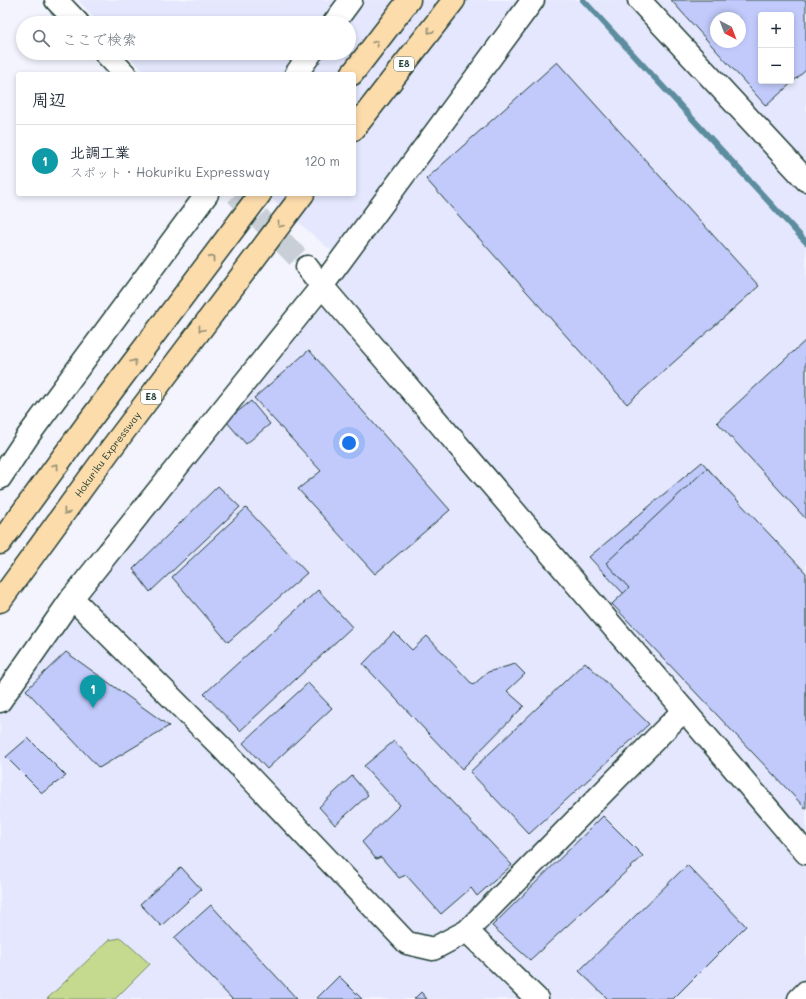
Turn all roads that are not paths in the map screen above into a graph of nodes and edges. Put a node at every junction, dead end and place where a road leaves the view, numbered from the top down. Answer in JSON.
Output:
{"nodes":[{"id":1,"x":56,"y":0,"type":"edge"},
{"id":2,"x":351,"y":0,"type":"edge"},
{"id":3,"x":409,"y":0,"type":"edge"},
{"id":4,"x":454,"y":0,"type":"edge"},
{"id":5,"x":533,"y":0,"type":"edge"},
{"id":6,"x":639,"y":0,"type":"edge"},
{"id":7,"x":71,"y":16,"type":"edge"},
{"id":8,"x":339,"y":16,"type":"edge"},
{"id":9,"x":111,"y":60,"type":"edge"},
{"id":10,"x":306,"y":60,"type":"edge"},
{"id":11,"x":122,"y":72,"type":"edge"},
{"id":12,"x":297,"y":72,"type":"edge"},
{"id":13,"x":354,"y":72,"type":"edge"},
{"id":14,"x":356,"y":126,"type":"edge"},
{"id":15,"x":806,"y":180,"type":"edge"},
{"id":16,"x":206,"y":196,"type":"edge"},
{"id":17,"x":258,"y":196,"type":"edge"},
{"id":18,"x":301,"y":196,"type":"edge"},
{"id":19,"x":307,"y":267,"type":"tunnel mouth"},
{"id":20,"x":322,"y":286,"type":"junction"},
{"id":21,"x":0,"y":478,"type":"edge"},
{"id":22,"x":0,"y":543,"type":"edge"},
{"id":23,"x":72,"y":598,"type":"junction"},
{"id":24,"x":0,"y":601,"type":"edge"},
{"id":25,"x":0,"y":701,"type":"edge"},
{"id":26,"x":684,"y":710,"type":"junction"},
{"id":27,"x":806,"y":853,"type":"edge"},
{"id":28,"x":467,"y":931,"type":"junction"},
{"id":29,"x":806,"y":992,"type":"edge"},
{"id":30,"x":537,"y":999,"type":"edge"},
{"id":31,"x":799,"y":999,"type":"edge"}],
"edges":[{"from":1,"to":7,"type":"street"},
{"from":2,"to":8,"type":"street"},
{"from":13,"to":3,"type":"highway","one_way":true},
{"from":4,"to":14,"type":"highway","number":"E8","one_way":true},
{"from":5,"to":20,"type":"street"},
{"from":6,"to":15,"type":"street"},
{"from":9,"to":11,"type":"street"},
{"from":10,"to":12,"type":"street"},
{"from":16,"to":21,"type":"street"},
{"from":22,"to":17,"type":"highway","one_way":true},
{"from":18,"to":24,"type":"highway","name":"Hokuriku Expressway","number":"E8","one_way":true},
{"from":19,"to":20,"type":"street"},
{"from":20,"to":23,"type":"street"},
{"from":20,"to":26,"type":"street"},
{"from":23,"to":25,"type":"street"},
{"from":23,"to":28,"type":"street"},
{"from":26,"to":27,"type":"street"},
{"from":26,"to":28,"type":"street"},
{"from":28,"to":30,"type":"street"},
{"from":29,"to":31,"type":"street"}]}
